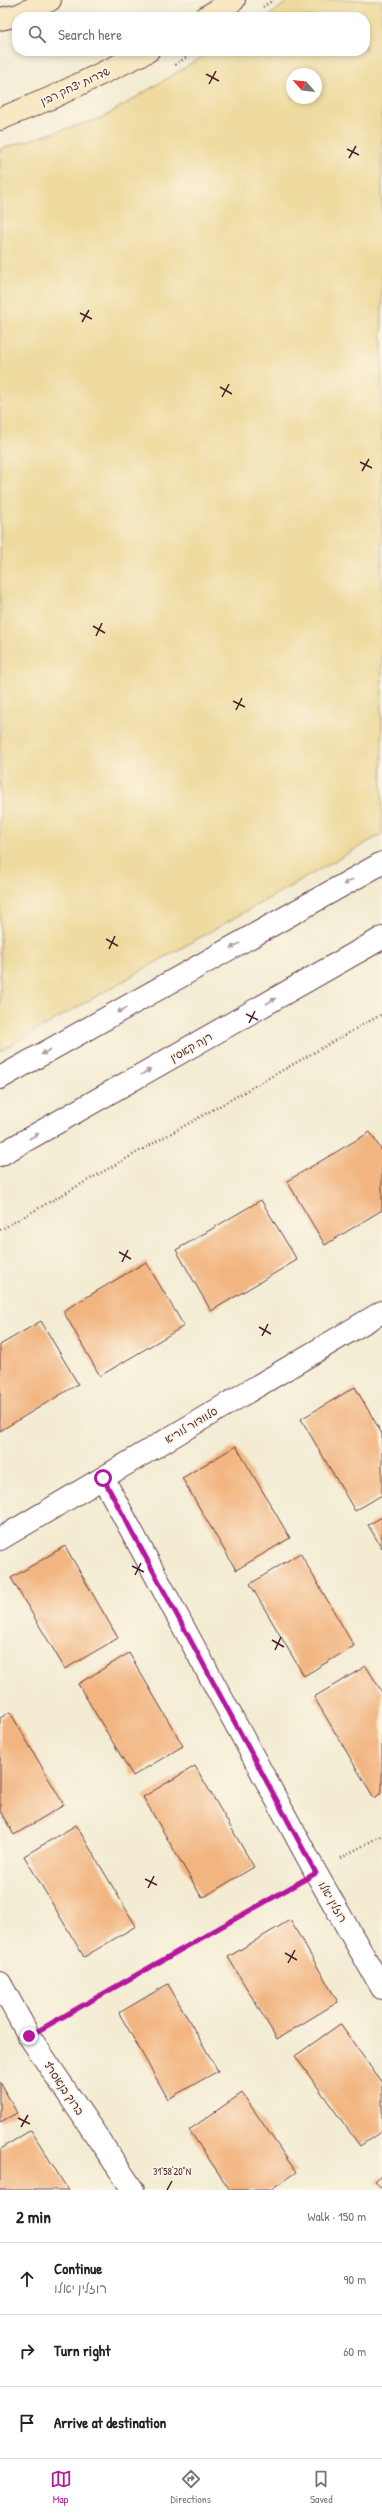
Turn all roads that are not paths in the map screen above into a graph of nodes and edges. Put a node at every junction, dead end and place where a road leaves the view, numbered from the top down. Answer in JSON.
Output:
{"nodes":[{"id":1,"x":50,"y":0,"type":"edge"},
{"id":2,"x":234,"y":0,"type":"edge"},
{"id":3,"x":25,"y":12,"type":"edge"},
{"id":4,"x":214,"y":12,"type":"edge"},
{"id":5,"x":12,"y":16,"type":"edge"},
{"id":6,"x":0,"y":19,"type":"edge"},
{"id":7,"x":138,"y":56,"type":"edge"},
{"id":8,"x":0,"y":119,"type":"edge"},
{"id":9,"x":382,"y":863,"type":"edge"},
{"id":10,"x":382,"y":938,"type":"edge"},
{"id":11,"x":0,"y":1078,"type":"edge"},
{"id":12,"x":0,"y":1155,"type":"edge"},
{"id":13,"x":382,"y":1312,"type":"edge"},
{"id":14,"x":103,"y":1478,"type":"junction"},
{"id":15,"x":0,"y":1539,"type":"edge"},
{"id":16,"x":0,"y":1983,"type":"edge"},
{"id":17,"x":382,"y":1988,"type":"edge"},
{"id":18,"x":133,"y":2190,"type":"edge"}],
"edges":[{"from":1,"to":3,"type":"main road"},
{"from":2,"to":4,"type":"main road"},
{"from":5,"to":6,"type":"main road"},
{"from":7,"to":8,"type":"main road","name":"שדרות יצחק רבין"},
{"from":9,"to":11,"type":"street","one_way":true},
{"from":12,"to":10,"type":"street","name":"רנה קאסין","one_way":true},
{"from":13,"to":14,"type":"street","name":"סלוודור לוריא"},
{"from":14,"to":15,"type":"street","name":"סלוודור לוריא"},
{"from":14,"to":17,"type":"street","name":"רוזלין יאלו"},
{"from":16,"to":18,"type":"street","name":"ברוך בנאסרף"}]}
